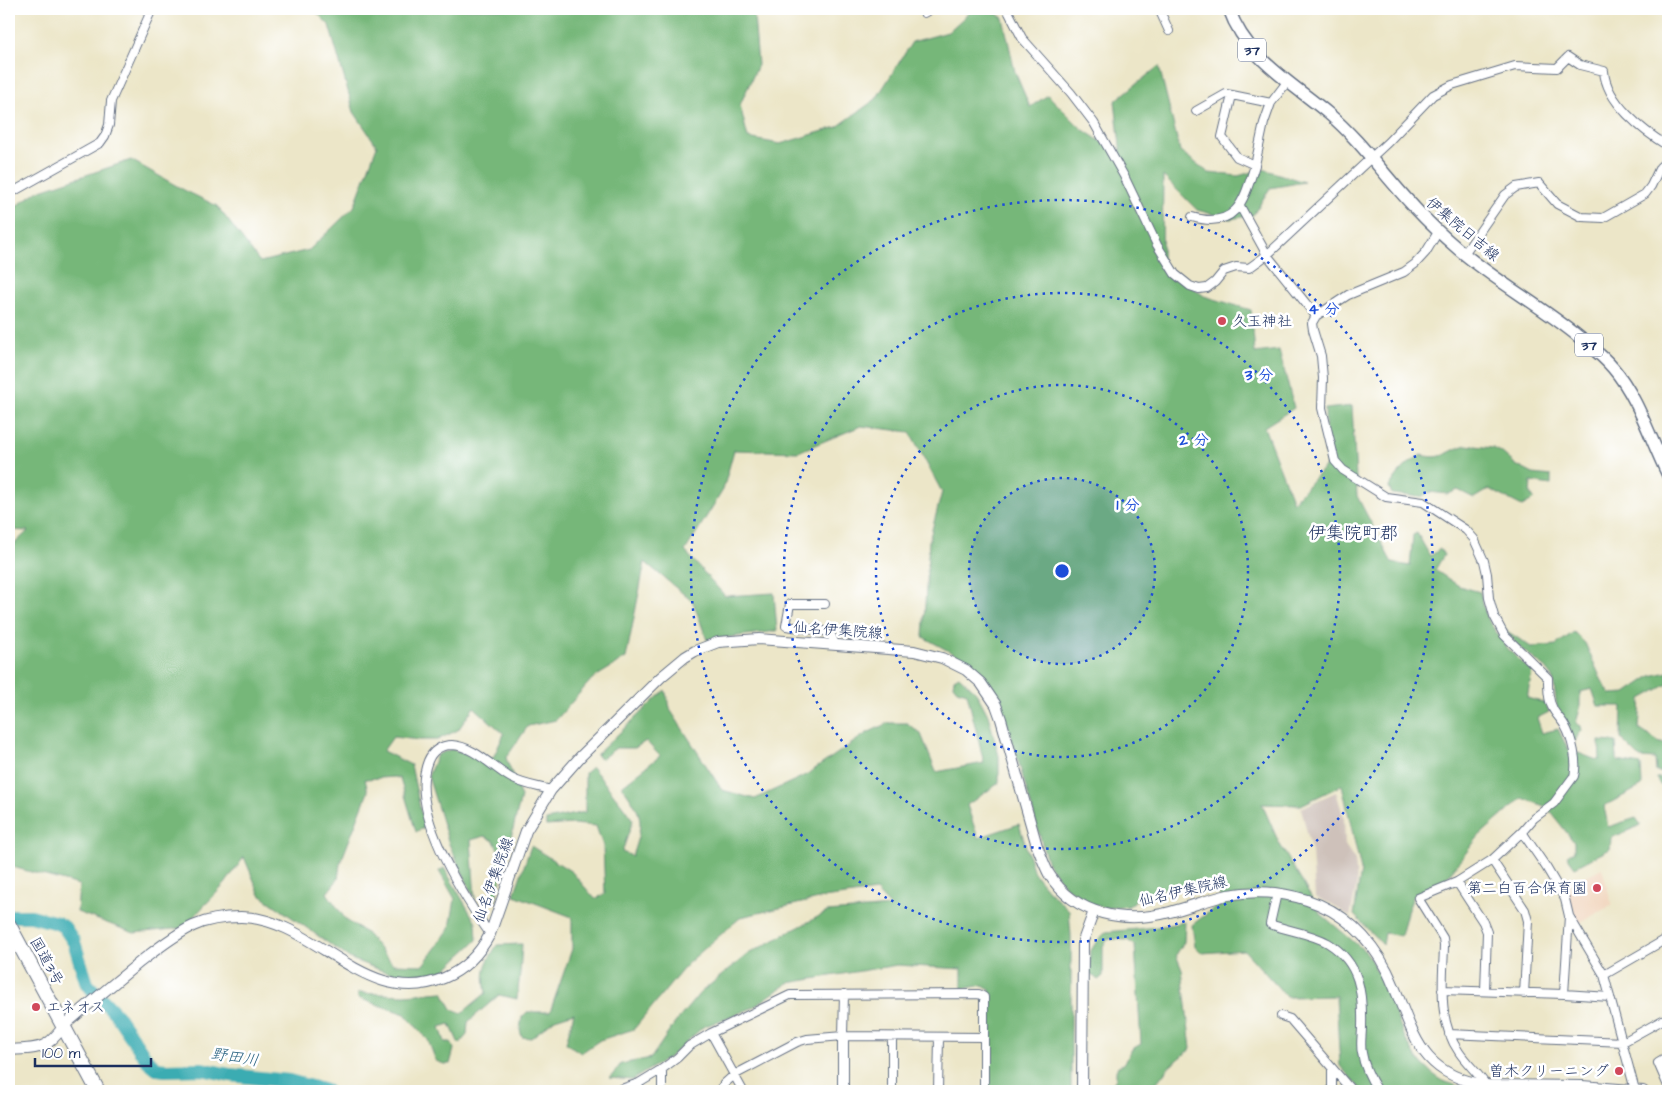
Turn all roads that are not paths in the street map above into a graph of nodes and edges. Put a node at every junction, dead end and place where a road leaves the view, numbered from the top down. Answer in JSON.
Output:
{"nodes":[{"id":1,"x":152,"y":9,"type":"edge"},
{"id":2,"x":1007,"y":9,"type":"edge"},
{"id":3,"x":1159,"y":9,"type":"edge"},
{"id":4,"x":1230,"y":9,"type":"edge"},
{"id":5,"x":1169,"y":31,"type":"dead end"},
{"id":6,"x":1287,"y":82,"type":"junction"},
{"id":7,"x":1232,"y":94,"type":"junction"},
{"id":8,"x":1270,"y":103,"type":"junction"},
{"id":9,"x":1196,"y":111,"type":"dead end"},
{"id":10,"x":1668,"y":146,"type":"edge"},
{"id":11,"x":1372,"y":157,"type":"junction"},
{"id":12,"x":1668,"y":160,"type":"edge"},
{"id":13,"x":1255,"y":165,"type":"junction"},
{"id":14,"x":9,"y":194,"type":"edge"},
{"id":15,"x":1240,"y":206,"type":"junction"},
{"id":16,"x":1192,"y":218,"type":"dead end"},
{"id":17,"x":1438,"y":232,"type":"junction"},
{"id":18,"x":1464,"y":254,"type":"junction"},
{"id":19,"x":1267,"y":255,"type":"junction"},
{"id":20,"x":1316,"y":316,"type":"junction"},
{"id":21,"x":1668,"y":475,"type":"edge"},
{"id":22,"x":825,"y":604,"type":"dead end"},
{"id":23,"x":835,"y":644,"type":"junction"},
{"id":24,"x":551,"y":790,"type":"junction"},
{"id":25,"x":1522,"y":832,"type":"junction"},
{"id":26,"x":1492,"y":860,"type":"junction"},
{"id":27,"x":1457,"y":882,"type":"junction"},
{"id":28,"x":1277,"y":893,"type":"junction"},
{"id":29,"x":1094,"y":911,"type":"junction"},
{"id":30,"x":1569,"y":916,"type":"junction"},
{"id":31,"x":9,"y":925,"type":"edge"},
{"id":32,"x":490,"y":934,"type":"junction"},
{"id":33,"x":1668,"y":938,"type":"edge"},
{"id":34,"x":1604,"y":975,"type":"junction"},
{"id":35,"x":1442,"y":990,"type":"junction"},
{"id":36,"x":1485,"y":991,"type":"junction"},
{"id":37,"x":844,"y":994,"type":"junction"},
{"id":38,"x":1524,"y":994,"type":"junction"},
{"id":39,"x":1564,"y":994,"type":"junction"},
{"id":40,"x":1610,"y":997,"type":"junction"},
{"id":41,"x":1281,"y":1016,"type":"dead end"},
{"id":42,"x":1668,"y":1017,"type":"edge"},
{"id":43,"x":64,"y":1026,"type":"junction"},
{"id":44,"x":711,"y":1033,"type":"junction"},
{"id":45,"x":1449,"y":1034,"type":"junction"},
{"id":46,"x":843,"y":1036,"type":"junction"},
{"id":47,"x":892,"y":1037,"type":"junction"},
{"id":48,"x":939,"y":1037,"type":"junction"},
{"id":49,"x":984,"y":1037,"type":"junction"},
{"id":50,"x":1623,"y":1042,"type":"junction"},
{"id":51,"x":9,"y":1050,"type":"edge"},
{"id":52,"x":1668,"y":1057,"type":"edge"},
{"id":53,"x":1332,"y":1068,"type":"junction"},
{"id":54,"x":662,"y":1069,"type":"junction"},
{"id":55,"x":734,"y":1075,"type":"junction"},
{"id":56,"x":1486,"y":1085,"type":"junction"},
{"id":57,"x":1668,"y":1086,"type":"edge"},
{"id":58,"x":98,"y":1091,"type":"edge"},
{"id":59,"x":615,"y":1091,"type":"edge"},
{"id":60,"x":662,"y":1091,"type":"edge"},
{"id":61,"x":719,"y":1091,"type":"edge"},
{"id":62,"x":743,"y":1091,"type":"edge"},
{"id":63,"x":843,"y":1091,"type":"edge"},
{"id":64,"x":892,"y":1091,"type":"edge"},
{"id":65,"x":938,"y":1091,"type":"edge"},
{"id":66,"x":984,"y":1091,"type":"edge"},
{"id":67,"x":1082,"y":1091,"type":"edge"},
{"id":68,"x":1332,"y":1091,"type":"edge"},
{"id":69,"x":1352,"y":1091,"type":"edge"},
{"id":70,"x":1378,"y":1091,"type":"edge"},
{"id":71,"x":1639,"y":1091,"type":"edge"}],
"edges":[{"from":1,"to":14,"type":"street"},
{"from":2,"to":19,"type":"street"},
{"from":3,"to":5,"type":"street"},
{"from":4,"to":6,"type":"main road","name":"伊集院日吉線","number":"37"},
{"from":6,"to":8,"type":"street"},
{"from":6,"to":11,"type":"main road","name":"伊集院日吉線","number":"37"},
{"from":7,"to":8,"type":"street"},
{"from":7,"to":9,"type":"street"},
{"from":7,"to":13,"type":"street"},
{"from":8,"to":13,"type":"street"},
{"from":10,"to":11,"type":"street"},
{"from":11,"to":17,"type":"main road","name":"伊集院日吉線","number":"37"},
{"from":11,"to":19,"type":"street"},
{"from":12,"to":18,"type":"street"},
{"from":13,"to":15,"type":"street"},
{"from":15,"to":16,"type":"street"},
{"from":15,"to":19,"type":"street"},
{"from":17,"to":18,"type":"main road","name":"伊集院日吉線","number":"37"},
{"from":17,"to":20,"type":"street"},
{"from":18,"to":21,"type":"main road","name":"伊集院日吉線","number":"37"},
{"from":19,"to":20,"type":"street"},
{"from":20,"to":25,"type":"street"},
{"from":22,"to":23,"type":"street"},
{"from":23,"to":24,"type":"main road","name":"仙名伊集院線"},
{"from":23,"to":29,"type":"main road","name":"仙名伊集院線"},
{"from":24,"to":32,"type":"main road","name":"仙名伊集院線"},
{"from":24,"to":32,"type":"street"},
{"from":25,"to":26,"type":"street"},
{"from":25,"to":30,"type":"street"},
{"from":26,"to":27,"type":"street"},
{"from":26,"to":38,"type":"street"},
{"from":27,"to":35,"type":"street"},
{"from":27,"to":36,"type":"street"},
{"from":28,"to":29,"type":"main road","name":"仙名伊集院線"},
{"from":28,"to":56,"type":"main road","name":"仙名伊集院線"},
{"from":28,"to":70,"type":"street"},
{"from":29,"to":67,"type":"main road"},
{"from":30,"to":34,"type":"street"},
{"from":30,"to":39,"type":"street"},
{"from":31,"to":43,"type":"highway","name":"国道3号"},
{"from":32,"to":43,"type":"main road","name":"仙名伊集院線"},
{"from":33,"to":34,"type":"street"},
{"from":34,"to":40,"type":"street"},
{"from":35,"to":36,"type":"street"},
{"from":35,"to":45,"type":"street"},
{"from":36,"to":38,"type":"street"},
{"from":37,"to":44,"type":"street"},
{"from":37,"to":46,"type":"street"},
{"from":37,"to":49,"type":"street"},
{"from":38,"to":39,"type":"street"},
{"from":39,"to":40,"type":"street"},
{"from":40,"to":50,"type":"street"},
{"from":41,"to":53,"type":"street"},
{"from":42,"to":50,"type":"street"},
{"from":43,"to":51,"type":"main road","name":"仙名伊集院線"},
{"from":43,"to":58,"type":"highway","name":"国道3号"},
{"from":44,"to":54,"type":"street"},
{"from":44,"to":55,"type":"street"},
{"from":45,"to":50,"type":"street"},
{"from":45,"to":56,"type":"street"},
{"from":46,"to":47,"type":"street"},
{"from":46,"to":55,"type":"street"},
{"from":46,"to":63,"type":"main road"},
{"from":47,"to":48,"type":"street"},
{"from":47,"to":64,"type":"street"},
{"from":48,"to":49,"type":"street"},
{"from":48,"to":65,"type":"street"},
{"from":49,"to":66,"type":"street"},
{"from":50,"to":71,"type":"street"},
{"from":52,"to":57,"type":"street"},
{"from":53,"to":68,"type":"street"},
{"from":53,"to":69,"type":"street"},
{"from":54,"to":59,"type":"street"},
{"from":54,"to":60,"type":"street"},
{"from":55,"to":61,"type":"street"},
{"from":55,"to":62,"type":"street"},
{"from":56,"to":71,"type":"main road","name":"仙名伊集院線"}]}
